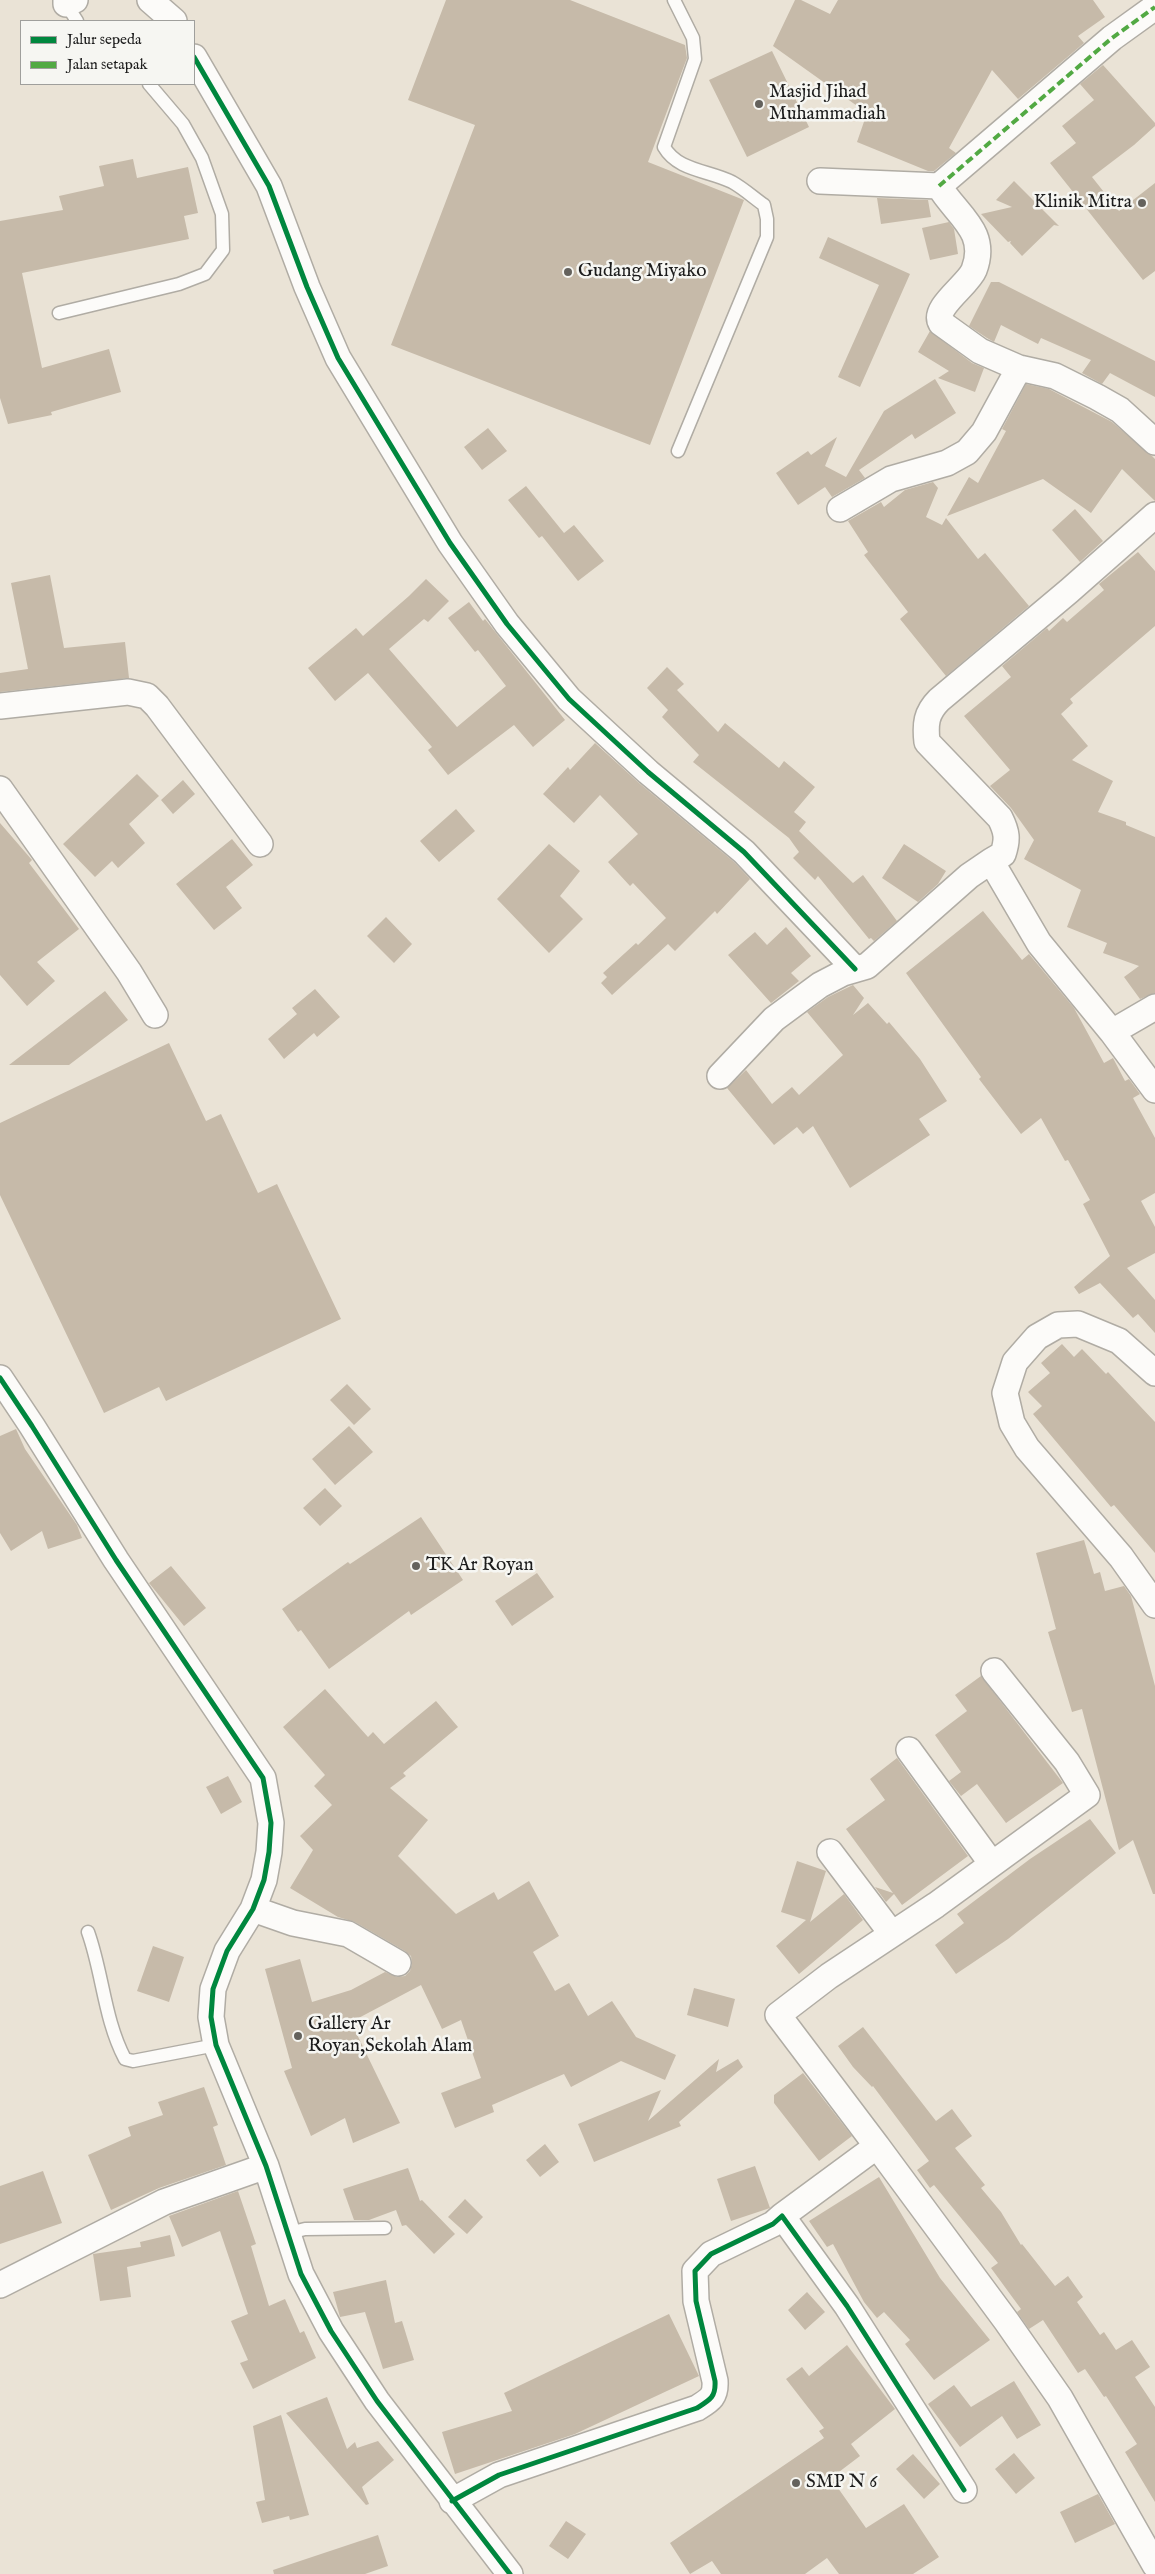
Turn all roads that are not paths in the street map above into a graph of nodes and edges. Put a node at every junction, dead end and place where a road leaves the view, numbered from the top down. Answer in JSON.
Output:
{"nodes":[{"id":1,"x":150,"y":0,"type":"edge"},
{"id":2,"x":674,"y":0,"type":"edge"},
{"id":3,"x":1155,"y":7,"type":"edge"},
{"id":4,"x":173,"y":20,"type":"edge"},
{"id":5,"x":195,"y":59,"type":"edge"},
{"id":6,"x":150,"y":85,"type":"edge"},
{"id":7,"x":820,"y":180,"type":"dead end"},
{"id":8,"x":939,"y":186,"type":"junction"},
{"id":9,"x":58,"y":313,"type":"dead end"},
{"id":10,"x":1019,"y":368,"type":"junction"},
{"id":11,"x":1155,"y":442,"type":"edge"},
{"id":12,"x":678,"y":451,"type":"dead end"},
{"id":13,"x":840,"y":509,"type":"dead end"},
{"id":14,"x":1155,"y":515,"type":"edge"},
{"id":15,"x":0,"y":706,"type":"edge"},
{"id":16,"x":0,"y":789,"type":"edge"},
{"id":17,"x":260,"y":844,"type":"dead end"},
{"id":18,"x":991,"y":861,"type":"junction"},
{"id":19,"x":855,"y":969,"type":"junction"},
{"id":20,"x":1155,"y":1007,"type":"edge"},
{"id":21,"x":156,"y":1015,"type":"dead end"},
{"id":22,"x":1112,"y":1032,"type":"junction"},
{"id":23,"x":720,"y":1076,"type":"dead end"},
{"id":24,"x":1155,"y":1090,"type":"edge"},
{"id":25,"x":1155,"y":1373,"type":"edge"},
{"id":26,"x":0,"y":1378,"type":"edge"},
{"id":27,"x":1155,"y":1605,"type":"edge"},
{"id":28,"x":994,"y":1671,"type":"dead end"},
{"id":29,"x":909,"y":1750,"type":"dead end"},
{"id":30,"x":830,"y":1852,"type":"dead end"},
{"id":31,"x":992,"y":1864,"type":"junction"},
{"id":32,"x":252,"y":1909,"type":"junction"},
{"id":33,"x":88,"y":1932,"type":"dead end"},
{"id":34,"x":892,"y":1934,"type":"junction"},
{"id":35,"x":398,"y":1962,"type":"dead end"},
{"id":36,"x":216,"y":2045,"type":"junction"},
{"id":37,"x":877,"y":2146,"type":"junction"},
{"id":38,"x":266,"y":2166,"type":"junction"},
{"id":39,"x":782,"y":2216,"type":"junction"},
{"id":40,"x":385,"y":2228,"type":"dead end"},
{"id":41,"x":289,"y":2233,"type":"junction"},
{"id":42,"x":0,"y":2285,"type":"edge"},
{"id":43,"x":964,"y":2490,"type":"dead end"},
{"id":44,"x":452,"y":2501,"type":"junction"},
{"id":45,"x":1155,"y":2565,"type":"edge"},
{"id":46,"x":510,"y":2574,"type":"edge"}],
"edges":[{"from":1,"to":4,"type":"street"},
{"from":2,"to":12,"type":"lane"},
{"from":3,"to":8,"type":"street"},
{"from":5,"to":19,"type":"street"},
{"from":6,"to":9,"type":"lane"},
{"from":7,"to":8,"type":"street"},
{"from":8,"to":10,"type":"street"},
{"from":10,"to":11,"type":"street"},
{"from":10,"to":13,"type":"street"},
{"from":14,"to":18,"type":"street"},
{"from":15,"to":17,"type":"street"},
{"from":16,"to":21,"type":"street"},
{"from":18,"to":19,"type":"street"},
{"from":18,"to":22,"type":"street"},
{"from":19,"to":23,"type":"street"},
{"from":20,"to":22,"type":"street"},
{"from":22,"to":24,"type":"street"},
{"from":25,"to":27,"type":"street"},
{"from":26,"to":32,"type":"street"},
{"from":28,"to":31,"type":"street"},
{"from":29,"to":31,"type":"street"},
{"from":30,"to":34,"type":"street"},
{"from":31,"to":34,"type":"street"},
{"from":32,"to":35,"type":"street"},
{"from":32,"to":36,"type":"street"},
{"from":33,"to":36,"type":"lane"},
{"from":34,"to":37,"type":"street"},
{"from":36,"to":38,"type":"street"},
{"from":37,"to":39,"type":"street"},
{"from":37,"to":45,"type":"street"},
{"from":38,"to":41,"type":"street"},
{"from":38,"to":42,"type":"street"},
{"from":39,"to":43,"type":"street"},
{"from":39,"to":44,"type":"street"},
{"from":40,"to":41,"type":"lane"},
{"from":41,"to":44,"type":"street"},
{"from":44,"to":46,"type":"street"}]}
